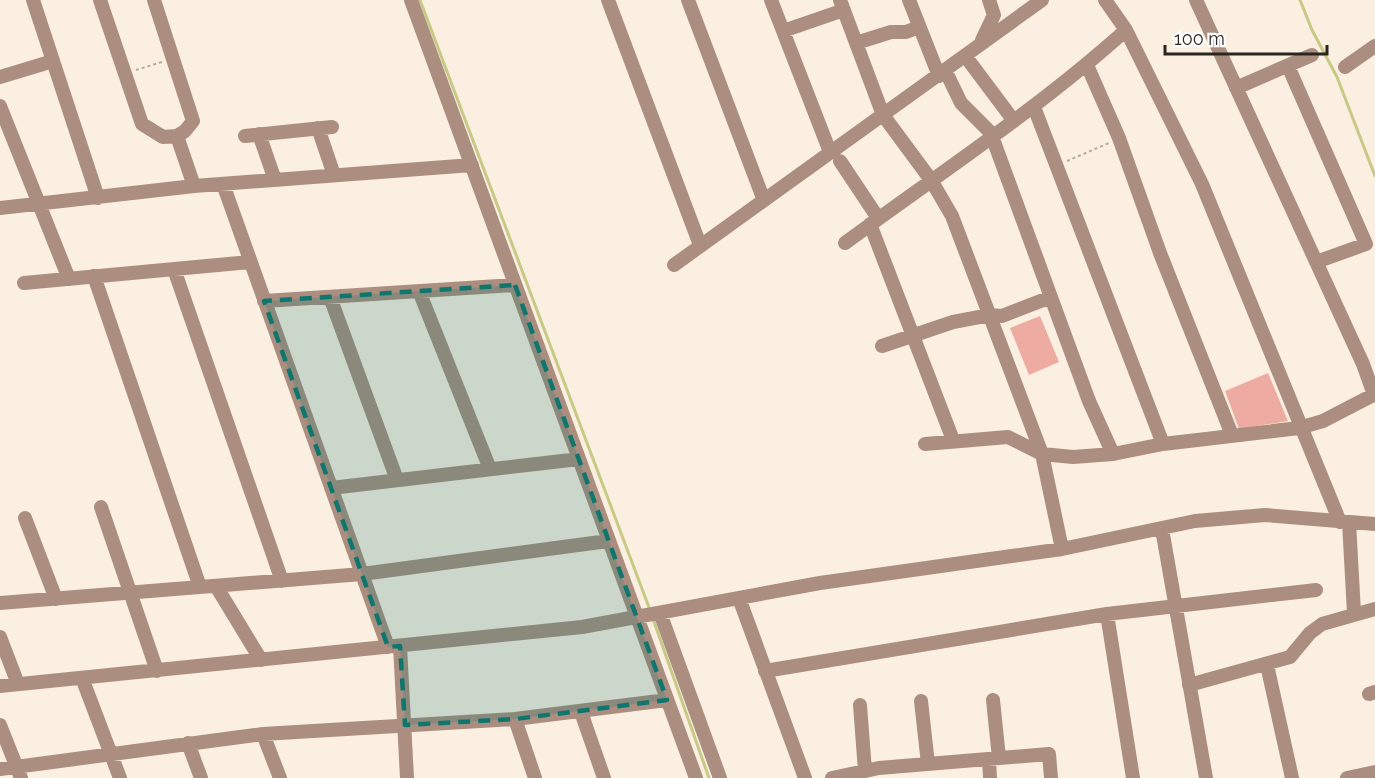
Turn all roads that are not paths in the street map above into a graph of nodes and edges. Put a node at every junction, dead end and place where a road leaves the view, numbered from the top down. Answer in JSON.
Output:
{"nodes":[{"id":1,"x":33,"y":0,"type":"edge"},
{"id":2,"x":100,"y":0,"type":"edge"},
{"id":3,"x":154,"y":0,"type":"edge"},
{"id":4,"x":411,"y":0,"type":"edge"},
{"id":5,"x":608,"y":0,"type":"edge"},
{"id":6,"x":688,"y":0,"type":"edge"},
{"id":7,"x":771,"y":0,"type":"edge"},
{"id":8,"x":909,"y":0,"type":"edge"},
{"id":9,"x":989,"y":0,"type":"edge"},
{"id":10,"x":1042,"y":0,"type":"edge"},
{"id":11,"x":1105,"y":0,"type":"edge"},
{"id":12,"x":1196,"y":0,"type":"edge"},
{"id":13,"x":842,"y":5,"type":"edge"},
{"id":14,"x":919,"y":27,"type":"junction"},
{"id":15,"x":1126,"y":30,"type":"junction"},
{"id":16,"x":783,"y":31,"type":"junction"},
{"id":17,"x":856,"y":44,"type":"junction"},
{"id":18,"x":1375,"y":46,"type":"edge"},
{"id":19,"x":978,"y":47,"type":"junction"},
{"id":20,"x":1312,"y":55,"type":"dead end"},
{"id":21,"x":966,"y":57,"type":"junction"},
{"id":22,"x":53,"y":61,"type":"junction"},
{"id":23,"x":1087,"y":65,"type":"junction"},
{"id":24,"x":1288,"y":66,"type":"junction"},
{"id":25,"x":1345,"y":67,"type":"dead end"},
{"id":26,"x":943,"y":74,"type":"junction"},
{"id":27,"x":0,"y":77,"type":"edge"},
{"id":28,"x":1236,"y":88,"type":"junction"},
{"id":29,"x":0,"y":106,"type":"edge"},
{"id":30,"x":1034,"y":107,"type":"junction"},
{"id":31,"x":883,"y":115,"type":"junction"},
{"id":32,"x":1014,"y":121,"type":"junction"},
{"id":33,"x":177,"y":136,"type":"junction"},
{"id":34,"x":993,"y":139,"type":"junction"},
{"id":35,"x":835,"y":157,"type":"junction"},
{"id":36,"x":472,"y":165,"type":"junction"},
{"id":37,"x":333,"y":175,"type":"junction"},
{"id":38,"x":275,"y":180,"type":"junction"},
{"id":39,"x":931,"y":180,"type":"junction"},
{"id":40,"x":223,"y":184,"type":"junction"},
{"id":41,"x":194,"y":186,"type":"junction"},
{"id":42,"x":98,"y":198,"type":"junction"},
{"id":43,"x":763,"y":198,"type":"junction"},
{"id":44,"x":38,"y":203,"type":"junction"},
{"id":45,"x":0,"y":208,"type":"edge"},
{"id":46,"x":874,"y":221,"type":"junction"},
{"id":47,"x":844,"y":243,"type":"dead end"},
{"id":48,"x":700,"y":245,"type":"junction"},
{"id":49,"x":250,"y":262,"type":"junction"},
{"id":50,"x":1316,"y":262,"type":"junction"},
{"id":51,"x":674,"y":265,"type":"dead end"},
{"id":52,"x":174,"y":269,"type":"junction"},
{"id":53,"x":93,"y":276,"type":"junction"},
{"id":54,"x":69,"y":279,"type":"junction"},
{"id":55,"x":24,"y":283,"type":"dead end"},
{"id":56,"x":515,"y":285,"type":"junction"},
{"id":57,"x":420,"y":291,"type":"junction"},
{"id":58,"x":330,"y":297,"type":"junction"},
{"id":59,"x":1051,"y":297,"type":"junction"},
{"id":60,"x":264,"y":301,"type":"junction"},
{"id":61,"x":990,"y":315,"type":"junction"},
{"id":62,"x":914,"y":335,"type":"junction"},
{"id":63,"x":882,"y":346,"type":"dead end"},
{"id":64,"x":1374,"y":394,"type":"edge"},
{"id":65,"x":1299,"y":428,"type":"junction"},
{"id":66,"x":1232,"y":435,"type":"junction"},
{"id":67,"x":953,"y":440,"type":"junction"},
{"id":68,"x":924,"y":444,"type":"dead end"},
{"id":69,"x":1163,"y":444,"type":"junction"},
{"id":70,"x":1042,"y":454,"type":"junction"},
{"id":71,"x":1113,"y":454,"type":"junction"},
{"id":72,"x":579,"y":459,"type":"junction"},
{"id":73,"x":490,"y":470,"type":"junction"},
{"id":74,"x":397,"y":480,"type":"junction"},
{"id":75,"x":331,"y":488,"type":"junction"},
{"id":76,"x":101,"y":507,"type":"dead end"},
{"id":77,"x":25,"y":518,"type":"dead end"},
{"id":78,"x":1345,"y":522,"type":"junction"},
{"id":79,"x":1375,"y":524,"type":"edge"},
{"id":80,"x":1162,"y":529,"type":"junction"},
{"id":81,"x":608,"y":541,"type":"junction"},
{"id":82,"x":1062,"y":549,"type":"junction"},
{"id":83,"x":362,"y":574,"type":"junction"},
{"id":84,"x":282,"y":581,"type":"junction"},
{"id":85,"x":216,"y":586,"type":"junction"},
{"id":86,"x":200,"y":587,"type":"junction"},
{"id":87,"x":1316,"y":590,"type":"dead end"},
{"id":88,"x":131,"y":593,"type":"junction"},
{"id":89,"x":739,"y":598,"type":"junction"},
{"id":90,"x":56,"y":599,"type":"junction"},
{"id":91,"x":0,"y":603,"type":"edge"},
{"id":92,"x":1174,"y":605,"type":"junction"},
{"id":93,"x":1375,"y":609,"type":"edge"},
{"id":94,"x":660,"y":613,"type":"junction"},
{"id":95,"x":1354,"y":613,"type":"junction"},
{"id":96,"x":1107,"y":614,"type":"junction"},
{"id":97,"x":636,"y":617,"type":"junction"},
{"id":98,"x":0,"y":637,"type":"edge"},
{"id":99,"x":394,"y":647,"type":"junction"},
{"id":100,"x":261,"y":660,"type":"junction"},
{"id":101,"x":1267,"y":665,"type":"junction"},
{"id":102,"x":158,"y":671,"type":"junction"},
{"id":103,"x":765,"y":671,"type":"junction"},
{"id":104,"x":82,"y":678,"type":"junction"},
{"id":105,"x":18,"y":684,"type":"junction"},
{"id":106,"x":1189,"y":684,"type":"junction"},
{"id":107,"x":0,"y":686,"type":"edge"},
{"id":108,"x":667,"y":700,"type":"junction"},
{"id":109,"x":993,"y":700,"type":"dead end"},
{"id":110,"x":921,"y":701,"type":"dead end"},
{"id":111,"x":860,"y":705,"type":"dead end"},
{"id":112,"x":580,"y":712,"type":"junction"},
{"id":113,"x":515,"y":719,"type":"junction"},
{"id":114,"x":0,"y":725,"type":"edge"},
{"id":115,"x":405,"y":725,"type":"junction"},
{"id":116,"x":263,"y":734,"type":"junction"},
{"id":117,"x":188,"y":743,"type":"junction"},
{"id":118,"x":110,"y":754,"type":"junction"},
{"id":119,"x":994,"y":759,"type":"junction"},
{"id":120,"x":34,"y":764,"type":"junction"},
{"id":121,"x":928,"y":764,"type":"junction"},
{"id":122,"x":0,"y":769,"type":"edge"},
{"id":123,"x":865,"y":771,"type":"junction"},
{"id":124,"x":19,"y":772,"type":"edge"},
{"id":125,"x":1375,"y":772,"type":"edge"},
{"id":126,"x":40,"y":778,"type":"edge"},
{"id":127,"x":120,"y":778,"type":"edge"},
{"id":128,"x":201,"y":778,"type":"edge"},
{"id":129,"x":280,"y":778,"type":"edge"},
{"id":130,"x":407,"y":778,"type":"edge"},
{"id":131,"x":536,"y":778,"type":"edge"},
{"id":132,"x":604,"y":778,"type":"edge"},
{"id":133,"x":696,"y":778,"type":"edge"},
{"id":134,"x":720,"y":778,"type":"edge"},
{"id":135,"x":805,"y":778,"type":"edge"},
{"id":136,"x":832,"y":778,"type":"edge"},
{"id":137,"x":990,"y":778,"type":"edge"},
{"id":138,"x":1051,"y":778,"type":"edge"},
{"id":139,"x":1133,"y":778,"type":"edge"},
{"id":140,"x":1206,"y":778,"type":"edge"},
{"id":141,"x":1292,"y":778,"type":"edge"},
{"id":142,"x":1348,"y":778,"type":"edge"}],
"edges":[{"from":1,"to":22,"type":"street"},
{"from":2,"to":33,"type":"street"},
{"from":3,"to":33,"type":"street"},
{"from":4,"to":36,"type":"street"},
{"from":5,"to":48,"type":"street"},
{"from":6,"to":43,"type":"street"},
{"from":7,"to":16,"type":"street"},
{"from":8,"to":14,"type":"street"},
{"from":9,"to":19,"type":"street"},
{"from":10,"to":19,"type":"street"},
{"from":11,"to":15,"type":"street"},
{"from":12,"to":28,"type":"street"},
{"from":13,"to":16,"type":"street"},
{"from":13,"to":17,"type":"street"},
{"from":14,"to":17,"type":"street"},
{"from":14,"to":26,"type":"street"},
{"from":15,"to":23,"type":"street"},
{"from":15,"to":65,"type":"street"},
{"from":16,"to":35,"type":"street"},
{"from":17,"to":31,"type":"street"},
{"from":18,"to":25,"type":"street"},
{"from":19,"to":21,"type":"street"},
{"from":20,"to":24,"type":"street"},
{"from":21,"to":26,"type":"street"},
{"from":21,"to":32,"type":"street"},
{"from":22,"to":27,"type":"street"},
{"from":22,"to":42,"type":"street"},
{"from":23,"to":30,"type":"street"},
{"from":23,"to":66,"type":"street"},
{"from":24,"to":28,"type":"street"},
{"from":24,"to":50,"type":"street"},
{"from":26,"to":31,"type":"street"},
{"from":26,"to":34,"type":"street"},
{"from":28,"to":50,"type":"street"},
{"from":29,"to":44,"type":"street"},
{"from":30,"to":32,"type":"street"},
{"from":30,"to":69,"type":"street"},
{"from":31,"to":35,"type":"street"},
{"from":31,"to":39,"type":"street"},
{"from":32,"to":34,"type":"street"},
{"from":33,"to":41,"type":"street"},
{"from":34,"to":39,"type":"street"},
{"from":34,"to":59,"type":"street"},
{"from":35,"to":43,"type":"street"},
{"from":35,"to":46,"type":"street"},
{"from":36,"to":37,"type":"street"},
{"from":36,"to":56,"type":"street"},
{"from":37,"to":38,"type":"street"},
{"from":37,"to":38,"type":"street"},
{"from":38,"to":40,"type":"street"},
{"from":39,"to":46,"type":"street"},
{"from":39,"to":61,"type":"street"},
{"from":40,"to":41,"type":"street"},
{"from":40,"to":49,"type":"street"},
{"from":41,"to":42,"type":"street"},
{"from":42,"to":44,"type":"street"},
{"from":43,"to":48,"type":"street"},
{"from":44,"to":45,"type":"street"},
{"from":44,"to":54,"type":"street"},
{"from":46,"to":47,"type":"street"},
{"from":46,"to":62,"type":"street"},
{"from":48,"to":51,"type":"street"},
{"from":49,"to":52,"type":"street"},
{"from":49,"to":60,"type":"street"},
{"from":50,"to":64,"type":"street"},
{"from":52,"to":53,"type":"street"},
{"from":52,"to":84,"type":"street"},
{"from":53,"to":54,"type":"street"},
{"from":53,"to":86,"type":"street"},
{"from":54,"to":55,"type":"street"},
{"from":56,"to":57,"type":"street"},
{"from":56,"to":72,"type":"street"},
{"from":57,"to":58,"type":"street"},
{"from":57,"to":73,"type":"street"},
{"from":58,"to":60,"type":"street"},
{"from":58,"to":74,"type":"street"},
{"from":59,"to":61,"type":"street"},
{"from":59,"to":71,"type":"street"},
{"from":60,"to":75,"type":"street"},
{"from":61,"to":62,"type":"street"},
{"from":61,"to":70,"type":"street"},
{"from":62,"to":63,"type":"street"},
{"from":62,"to":67,"type":"street"},
{"from":64,"to":65,"type":"street"},
{"from":65,"to":66,"type":"street"},
{"from":65,"to":78,"type":"street"},
{"from":66,"to":69,"type":"street"},
{"from":67,"to":68,"type":"street"},
{"from":67,"to":70,"type":"street"},
{"from":69,"to":71,"type":"street"},
{"from":70,"to":71,"type":"street"},
{"from":70,"to":82,"type":"street"},
{"from":72,"to":73,"type":"street"},
{"from":72,"to":81,"type":"street"},
{"from":73,"to":74,"type":"street"},
{"from":74,"to":75,"type":"street"},
{"from":75,"to":83,"type":"street"},
{"from":76,"to":88,"type":"street"},
{"from":77,"to":90,"type":"street"},
{"from":78,"to":79,"type":"street"},
{"from":78,"to":80,"type":"street"},
{"from":78,"to":95,"type":"street"},
{"from":80,"to":82,"type":"street"},
{"from":80,"to":92,"type":"street"},
{"from":81,"to":83,"type":"street"},
{"from":81,"to":97,"type":"street"},
{"from":82,"to":89,"type":"street"},
{"from":83,"to":84,"type":"street"},
{"from":83,"to":99,"type":"street"},
{"from":84,"to":85,"type":"street"},
{"from":85,"to":86,"type":"street"},
{"from":85,"to":100,"type":"street"},
{"from":86,"to":88,"type":"street"},
{"from":87,"to":92,"type":"street"},
{"from":88,"to":90,"type":"street"},
{"from":88,"to":102,"type":"street"},
{"from":89,"to":94,"type":"street"},
{"from":89,"to":103,"type":"street"},
{"from":90,"to":91,"type":"street"},
{"from":92,"to":96,"type":"street"},
{"from":92,"to":106,"type":"street"},
{"from":93,"to":95,"type":"street"},
{"from":94,"to":97,"type":"street"},
{"from":94,"to":134,"type":"street"},
{"from":95,"to":101,"type":"street"},
{"from":96,"to":103,"type":"street"},
{"from":96,"to":139,"type":"street"},
{"from":97,"to":99,"type":"street"},
{"from":97,"to":108,"type":"street"},
{"from":98,"to":105,"type":"street"},
{"from":99,"to":100,"type":"street"},
{"from":99,"to":115,"type":"street"},
{"from":100,"to":102,"type":"street"},
{"from":101,"to":106,"type":"street"},
{"from":101,"to":141,"type":"street"},
{"from":102,"to":104,"type":"street"},
{"from":103,"to":135,"type":"street"},
{"from":104,"to":105,"type":"street"},
{"from":104,"to":118,"type":"street"},
{"from":105,"to":107,"type":"street"},
{"from":106,"to":140,"type":"street"},
{"from":108,"to":112,"type":"street"},
{"from":108,"to":133,"type":"street"},
{"from":109,"to":119,"type":"street"},
{"from":110,"to":121,"type":"street"},
{"from":111,"to":123,"type":"street"},
{"from":112,"to":113,"type":"street"},
{"from":112,"to":132,"type":"street"},
{"from":113,"to":115,"type":"street"},
{"from":113,"to":131,"type":"street"},
{"from":114,"to":124,"type":"street"},
{"from":115,"to":116,"type":"street"},
{"from":115,"to":130,"type":"street"},
{"from":116,"to":117,"type":"street"},
{"from":116,"to":129,"type":"street"},
{"from":117,"to":118,"type":"street"},
{"from":117,"to":128,"type":"street"},
{"from":118,"to":120,"type":"street"},
{"from":118,"to":127,"type":"street"},
{"from":119,"to":121,"type":"street"},
{"from":119,"to":137,"type":"street"},
{"from":119,"to":138,"type":"street"},
{"from":120,"to":124,"type":"street"},
{"from":120,"to":126,"type":"street"},
{"from":121,"to":123,"type":"street"},
{"from":122,"to":124,"type":"street"},
{"from":123,"to":136,"type":"street"},
{"from":125,"to":142,"type":"street"}]}
